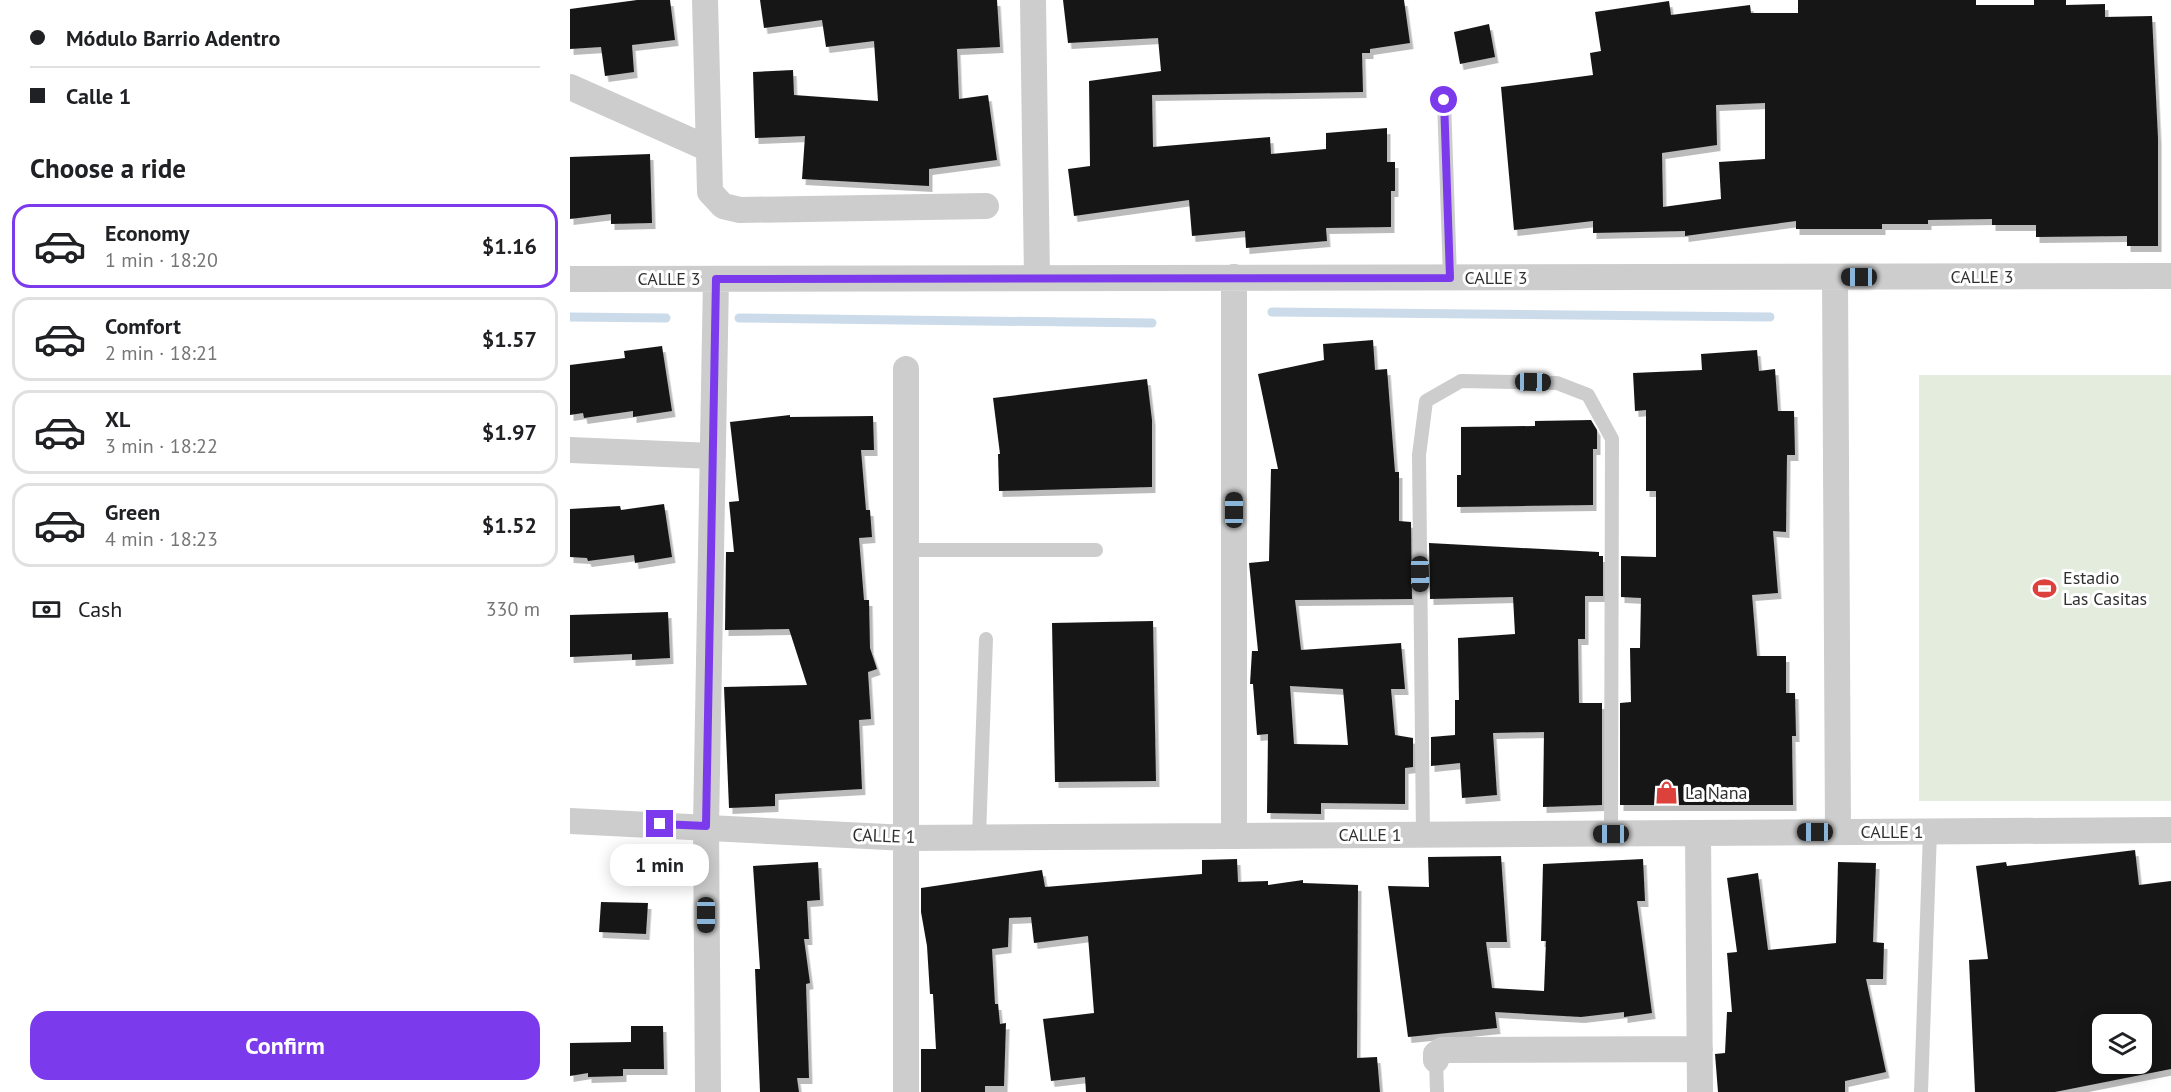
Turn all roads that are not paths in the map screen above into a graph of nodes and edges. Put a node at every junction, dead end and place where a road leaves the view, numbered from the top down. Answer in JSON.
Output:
{"nodes":[{"id":1,"x":705,"y":0,"type":"edge"},
{"id":2,"x":1033,"y":0,"type":"edge"},
{"id":3,"x":570,"y":87,"type":"edge"},
{"id":4,"x":1444,"y":100,"type":"dead end"},
{"id":5,"x":707,"y":148,"type":"junction"},
{"id":6,"x":986,"y":206,"type":"dead end"},
{"id":7,"x":2171,"y":276,"type":"edge"},
{"id":8,"x":1234,"y":277,"type":"junction"},
{"id":9,"x":1835,"y":277,"type":"junction"},
{"id":10,"x":1037,"y":278,"type":"junction"},
{"id":11,"x":1450,"y":278,"type":"junction"},
{"id":12,"x":570,"y":279,"type":"edge"},
{"id":13,"x":716,"y":279,"type":"junction"},
{"id":14,"x":906,"y":369,"type":"dead end"},
{"id":15,"x":570,"y":450,"type":"edge"},
{"id":16,"x":713,"y":456,"type":"junction"},
{"id":17,"x":906,"y":550,"type":"junction"},
{"id":18,"x":1096,"y":550,"type":"dead end"},
{"id":19,"x":987,"y":639,"type":"dead end"},
{"id":20,"x":570,"y":821,"type":"edge"},
{"id":21,"x":706,"y":826,"type":"junction"},
{"id":22,"x":2171,"y":830,"type":"edge"},
{"id":23,"x":1930,"y":831,"type":"junction"},
{"id":24,"x":1838,"y":832,"type":"junction"},
{"id":25,"x":1698,"y":833,"type":"junction"},
{"id":26,"x":1611,"y":834,"type":"junction"},
{"id":27,"x":1423,"y":835,"type":"junction"},
{"id":28,"x":1234,"y":836,"type":"junction"},
{"id":29,"x":907,"y":837,"type":"junction"},
{"id":30,"x":979,"y":837,"type":"junction"},
{"id":31,"x":1700,"y":1049,"type":"junction"},
{"id":32,"x":1436,"y":1060,"type":"joint"},
{"id":33,"x":708,"y":1092,"type":"edge"},
{"id":34,"x":906,"y":1092,"type":"edge"},
{"id":35,"x":1437,"y":1092,"type":"edge"},
{"id":36,"x":1700,"y":1092,"type":"edge"},
{"id":37,"x":1921,"y":1092,"type":"edge"}],
"edges":[{"from":1,"to":5,"type":"street"},
{"from":2,"to":10,"type":"street"},
{"from":3,"to":5,"type":"street"},
{"from":4,"to":11,"type":"lane"},
{"from":5,"to":6,"type":"street"},
{"from":7,"to":9,"type":"street","name":"CALLE 3"},
{"from":8,"to":10,"type":"street","name":"CALLE 3"},
{"from":8,"to":11,"type":"street","name":"CALLE 3"},
{"from":8,"to":28,"type":"street"},
{"from":9,"to":11,"type":"street","name":"CALLE 3"},
{"from":9,"to":24,"type":"street"},
{"from":10,"to":13,"type":"street","name":"CALLE 3"},
{"from":12,"to":13,"type":"street","name":"CALLE 3"},
{"from":13,"to":16,"type":"street"},
{"from":14,"to":17,"type":"street"},
{"from":15,"to":16,"type":"street"},
{"from":16,"to":21,"type":"street"},
{"from":17,"to":18,"type":"lane"},
{"from":17,"to":29,"type":"street"},
{"from":19,"to":30,"type":"lane"},
{"from":20,"to":21,"type":"street","name":"CALLE 1"},
{"from":21,"to":29,"type":"street","name":"CALLE 1"},
{"from":21,"to":33,"type":"street"},
{"from":22,"to":23,"type":"street","name":"CALLE 1"},
{"from":23,"to":24,"type":"street","name":"CALLE 1"},
{"from":23,"to":37,"type":"lane"},
{"from":24,"to":25,"type":"street","name":"CALLE 1"},
{"from":25,"to":26,"type":"street","name":"CALLE 1"},
{"from":25,"to":31,"type":"street"},
{"from":26,"to":27,"type":"street","name":"CALLE 1"},
{"from":26,"to":27,"type":"lane"},
{"from":27,"to":28,"type":"street","name":"CALLE 1"},
{"from":28,"to":30,"type":"street","name":"CALLE 1"},
{"from":29,"to":30,"type":"street","name":"CALLE 1"},
{"from":29,"to":34,"type":"street"},
{"from":31,"to":32,"type":"street"},
{"from":31,"to":36,"type":"street"},
{"from":32,"to":35,"type":"lane"}]}
